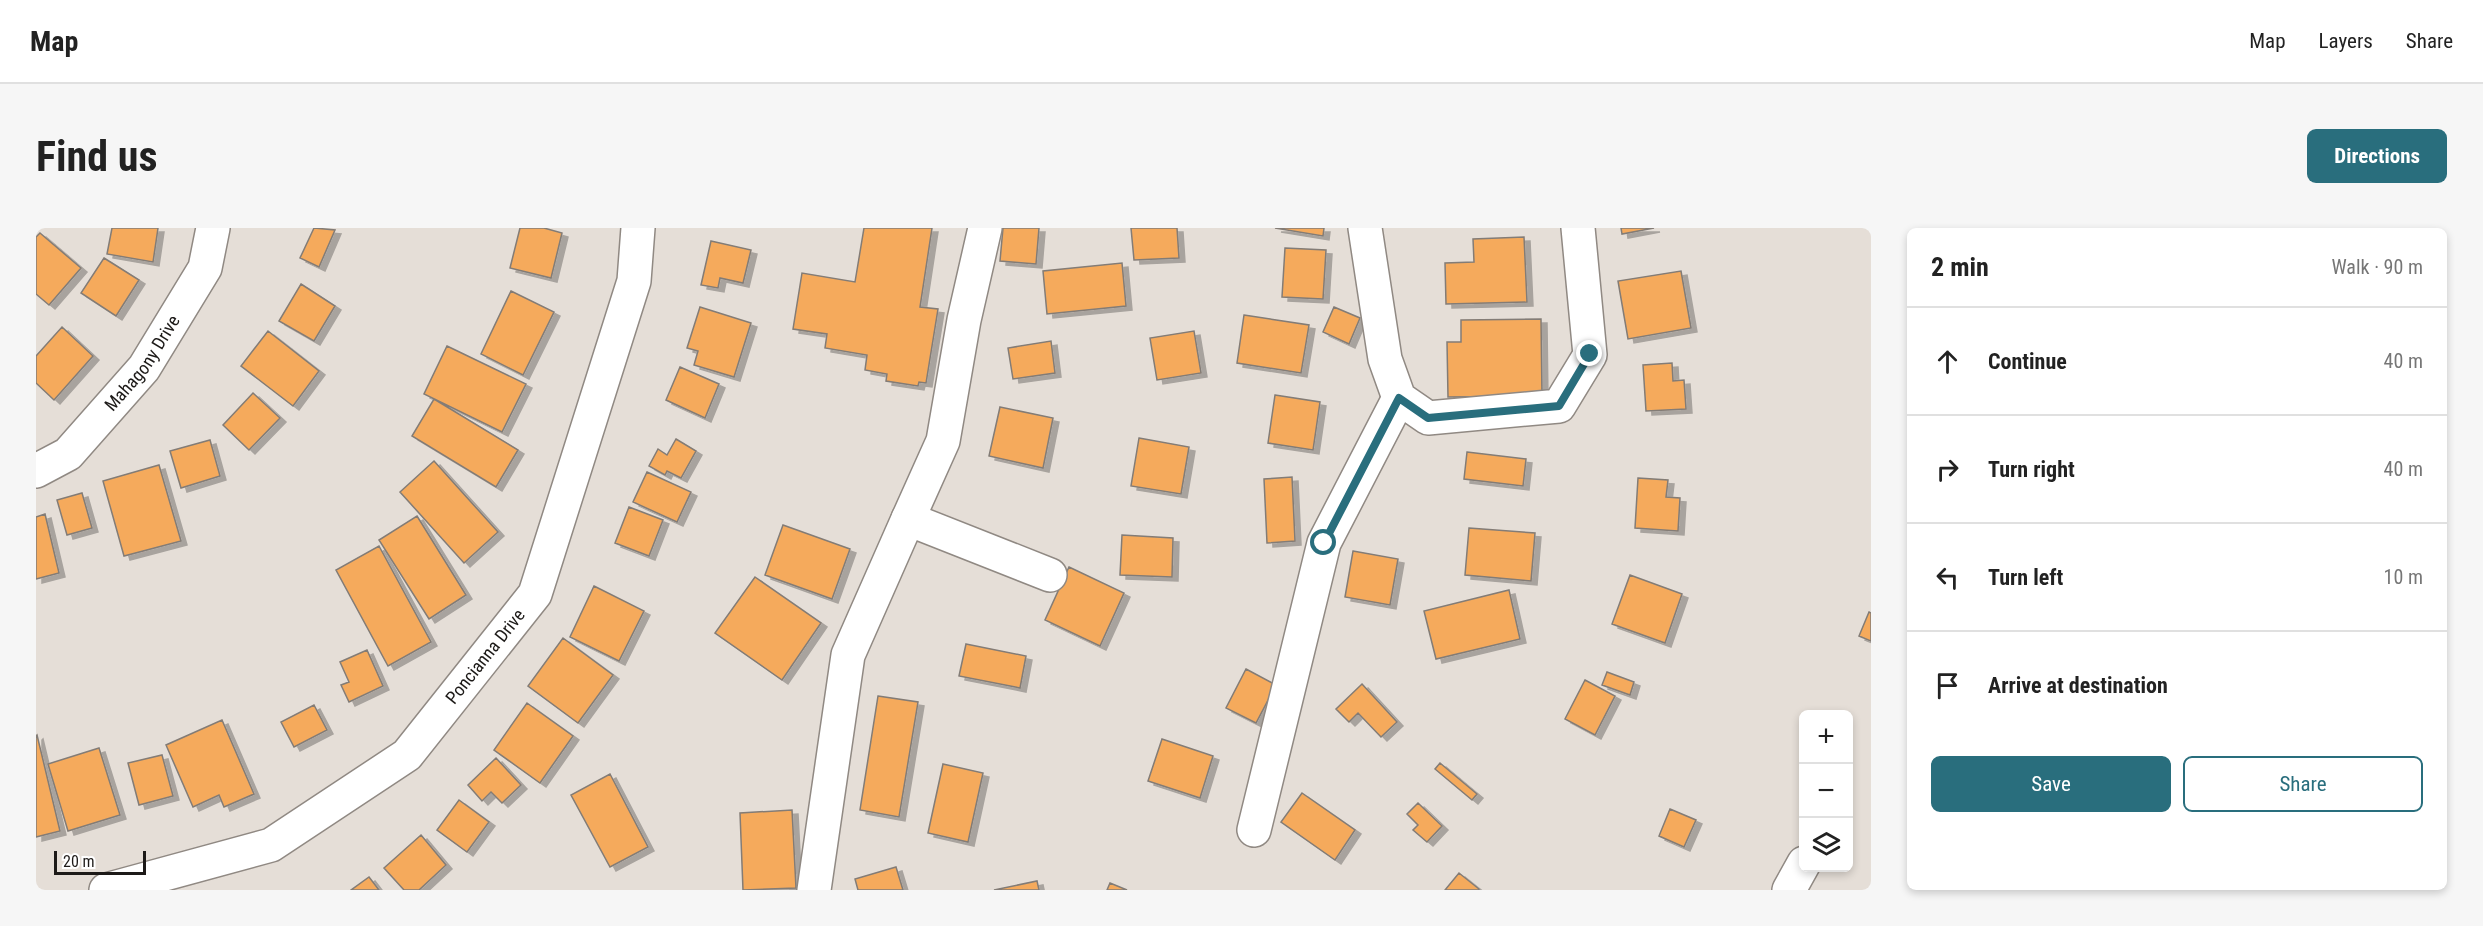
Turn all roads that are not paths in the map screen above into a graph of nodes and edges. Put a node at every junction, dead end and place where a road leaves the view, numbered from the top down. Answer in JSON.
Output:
{"nodes":[{"id":1,"x":213,"y":228,"type":"edge"},
{"id":2,"x":638,"y":228,"type":"edge"},
{"id":3,"x":985,"y":228,"type":"edge"},
{"id":4,"x":1365,"y":228,"type":"edge"},
{"id":5,"x":1578,"y":228,"type":"edge"},
{"id":6,"x":1399,"y":398,"type":"junction"},
{"id":7,"x":36,"y":471,"type":"edge"},
{"id":8,"x":908,"y":519,"type":"junction"},
{"id":9,"x":1050,"y":575,"type":"dead end"},
{"id":10,"x":1254,"y":830,"type":"dead end"},
{"id":11,"x":1799,"y":871,"type":"edge"},
{"id":12,"x":106,"y":890,"type":"edge"},
{"id":13,"x":814,"y":890,"type":"edge"},
{"id":14,"x":1789,"y":890,"type":"edge"}],
"edges":[{"from":1,"to":7,"type":"street","name":"Mahagony Drive"},
{"from":2,"to":12,"type":"street","name":"Poncianna Drive"},
{"from":3,"to":8,"type":"street"},
{"from":4,"to":6,"type":"street"},
{"from":5,"to":6,"type":"street"},
{"from":6,"to":10,"type":"street"},
{"from":8,"to":9,"type":"street"},
{"from":8,"to":13,"type":"street"},
{"from":11,"to":14,"type":"street"}]}
